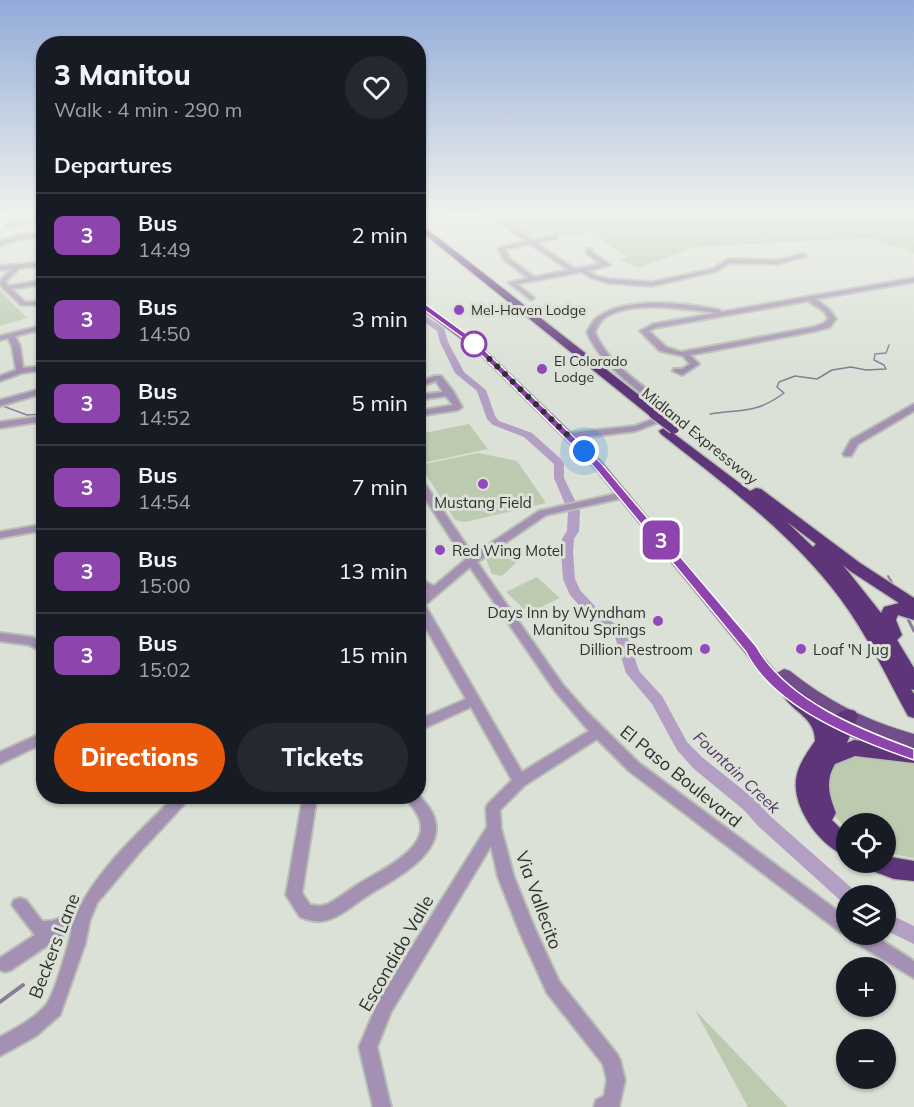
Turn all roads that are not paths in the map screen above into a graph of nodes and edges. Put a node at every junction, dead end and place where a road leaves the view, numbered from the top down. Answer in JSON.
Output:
{"nodes":[{"id":1,"x":36,"y":265,"type":"edge"},
{"id":2,"x":461,"y":265,"type":"edge"},
{"id":3,"x":475,"y":265,"type":"edge"},
{"id":4,"x":514,"y":265,"type":"edge"},
{"id":5,"x":568,"y":265,"type":"edge"},
{"id":6,"x":606,"y":265,"type":"edge"},
{"id":7,"x":723,"y":265,"type":"edge"},
{"id":8,"x":20,"y":267,"type":"junction"},
{"id":9,"x":0,"y":268,"type":"edge"},
{"id":10,"x":578,"y":271,"type":"junction"},
{"id":11,"x":533,"y":279,"type":"junction"},
{"id":12,"x":914,"y":280,"type":"edge"},
{"id":13,"x":36,"y":283,"type":"edge"},
{"id":14,"x":6,"y":288,"type":"junction"},
{"id":15,"x":531,"y":298,"type":"dead end"},
{"id":16,"x":809,"y":298,"type":"junction"},
{"id":17,"x":36,"y":304,"type":"edge"},
{"id":18,"x":426,"y":308,"type":"edge"},
{"id":19,"x":729,"y":312,"type":"junction"},
{"id":20,"x":36,"y":329,"type":"edge"},
{"id":21,"x":11,"y":336,"type":"junction"},
{"id":22,"x":0,"y":338,"type":"edge"},
{"id":23,"x":684,"y":353,"type":"junction"},
{"id":24,"x":36,"y":369,"type":"edge"},
{"id":25,"x":20,"y":371,"type":"junction"},
{"id":26,"x":684,"y":371,"type":"dead end"},
{"id":27,"x":0,"y":379,"type":"edge"},
{"id":28,"x":426,"y":382,"type":"edge"},
{"id":29,"x":36,"y":392,"type":"edge"},
{"id":30,"x":450,"y":393,"type":"junction"},
{"id":31,"x":426,"y":397,"type":"edge"},
{"id":32,"x":4,"y":402,"type":"edge"},
{"id":33,"x":912,"y":409,"type":"edge"},
{"id":34,"x":426,"y":413,"type":"edge"},
{"id":35,"x":650,"y":414,"type":"junction"},
{"id":36,"x":36,"y":419,"type":"edge"},
{"id":37,"x":0,"y":425,"type":"edge"},
{"id":38,"x":670,"y":430,"type":"junction"},
{"id":39,"x":570,"y":436,"type":"junction"},
{"id":40,"x":848,"y":454,"type":"dead end"},
{"id":41,"x":737,"y":478,"type":"junction"},
{"id":42,"x":426,"y":492,"type":"edge"},
{"id":43,"x":624,"y":495,"type":"junction"},
{"id":44,"x":36,"y":528,"type":"edge"},
{"id":45,"x":0,"y":535,"type":"edge"},
{"id":46,"x":471,"y":561,"type":"junction"},
{"id":47,"x":426,"y":586,"type":"edge"},
{"id":48,"x":435,"y":591,"type":"junction"},
{"id":49,"x":426,"y":599,"type":"edge"},
{"id":50,"x":914,"y":606,"type":"edge"},
{"id":51,"x":914,"y":614,"type":"edge"},
{"id":52,"x":426,"y":617,"type":"edge"},
{"id":53,"x":0,"y":637,"type":"edge"},
{"id":54,"x":36,"y":644,"type":"edge"},
{"id":55,"x":752,"y":650,"type":"junction"},
{"id":56,"x":914,"y":681,"type":"edge"},
{"id":57,"x":791,"y":693,"type":"junction"},
{"id":58,"x":473,"y":701,"type":"junction"},
{"id":59,"x":914,"y":711,"type":"edge"},
{"id":60,"x":426,"y":722,"type":"edge"},
{"id":61,"x":844,"y":722,"type":"junction"},
{"id":62,"x":597,"y":732,"type":"junction"},
{"id":63,"x":36,"y":741,"type":"edge"},
{"id":64,"x":914,"y":741,"type":"edge"},
{"id":65,"x":826,"y":751,"type":"junction"},
{"id":66,"x":914,"y":754,"type":"edge"},
{"id":67,"x":0,"y":758,"type":"edge"},
{"id":68,"x":520,"y":781,"type":"junction"},
{"id":69,"x":177,"y":804,"type":"edge"},
{"id":70,"x":309,"y":804,"type":"edge"},
{"id":71,"x":420,"y":804,"type":"edge"},
{"id":72,"x":836,"y":824,"type":"edge"},
{"id":73,"x":494,"y":828,"type":"junction"},
{"id":74,"x":836,"y":838,"type":"edge"},
{"id":75,"x":896,"y":858,"type":"edge"},
{"id":76,"x":914,"y":861,"type":"edge"},
{"id":77,"x":896,"y":869,"type":"edge"},
{"id":78,"x":914,"y":872,"type":"edge"},
{"id":79,"x":20,"y":904,"type":"dead end"},
{"id":80,"x":836,"y":919,"type":"edge"},
{"id":81,"x":82,"y":920,"type":"junction"},
{"id":82,"x":58,"y":930,"type":"junction"},
{"id":83,"x":874,"y":945,"type":"edge"},
{"id":84,"x":5,"y":964,"type":"dead end"},
{"id":85,"x":914,"y":970,"type":"edge"},
{"id":86,"x":0,"y":1047,"type":"edge"},
{"id":87,"x":382,"y":1107,"type":"edge"},
{"id":88,"x":603,"y":1107,"type":"edge"}],
"edges":[{"from":1,"to":8,"type":"street"},
{"from":2,"to":35,"type":"highway","name":"Midland Expressway"},
{"from":3,"to":35,"type":"highway","name":"Midland Expressway"},
{"from":4,"to":11,"type":"street"},
{"from":5,"to":10,"type":"street"},
{"from":6,"to":10,"type":"street"},
{"from":7,"to":10,"type":"street"},
{"from":8,"to":9,"type":"street"},
{"from":8,"to":14,"type":"street"},
{"from":10,"to":11,"type":"street"},
{"from":11,"to":15,"type":"street"},
{"from":12,"to":16,"type":"street"},
{"from":13,"to":14,"type":"street"},
{"from":14,"to":17,"type":"street"},
{"from":16,"to":19,"type":"street"},
{"from":16,"to":23,"type":"street"},
{"from":18,"to":39,"type":"main road"},
{"from":19,"to":23,"type":"street"},
{"from":19,"to":39,"type":"street"},
{"from":20,"to":21,"type":"street"},
{"from":21,"to":22,"type":"street"},
{"from":21,"to":25,"type":"street"},
{"from":23,"to":26,"type":"street"},
{"from":24,"to":25,"type":"street"},
{"from":25,"to":27,"type":"street"},
{"from":28,"to":30,"type":"street"},
{"from":29,"to":32,"type":"street"},
{"from":30,"to":31,"type":"street"},
{"from":30,"to":34,"type":"street"},
{"from":33,"to":40,"type":"street"},
{"from":35,"to":38,"type":"highway","name":"Midland Expressway"},
{"from":36,"to":37,"type":"street"},
{"from":38,"to":41,"type":"highway","name":"Midland Expressway"},
{"from":38,"to":59,"type":"highway","name":"Midland Expressway"},
{"from":39,"to":43,"type":"main road"},
{"from":41,"to":50,"type":"highway"},
{"from":41,"to":56,"type":"highway","name":"Midland Expressway"},
{"from":42,"to":46,"type":"street","name":"El Paso Boulevard"},
{"from":43,"to":46,"type":"street"},
{"from":43,"to":55,"type":"main road"},
{"from":44,"to":45,"type":"street"},
{"from":46,"to":48,"type":"street"},
{"from":46,"to":62,"type":"street","name":"El Paso Boulevard"},
{"from":47,"to":48,"type":"street"},
{"from":48,"to":49,"type":"street"},
{"from":51,"to":56,"type":"highway"},
{"from":52,"to":58,"type":"street"},
{"from":53,"to":54,"type":"street"},
{"from":55,"to":57,"type":"main road"},
{"from":55,"to":61,"type":"main road"},
{"from":57,"to":61,"type":"main road"},
{"from":57,"to":65,"type":"highway"},
{"from":58,"to":60,"type":"street"},
{"from":58,"to":68,"type":"street"},
{"from":61,"to":64,"type":"main road"},
{"from":61,"to":65,"type":"highway"},
{"from":61,"to":66,"type":"main road"},
{"from":62,"to":68,"type":"street","name":"Via Vallecito"},
{"from":62,"to":80,"type":"street","name":"El Paso Boulevard"},
{"from":63,"to":67,"type":"street"},
{"from":65,"to":66,"type":"highway"},
{"from":65,"to":72,"type":"highway"},
{"from":65,"to":74,"type":"highway"},
{"from":68,"to":73,"type":"street","name":"Via Vallecito"},
{"from":69,"to":81,"type":"street","name":"Beckers Lane"},
{"from":70,"to":71,"type":"street"},
{"from":73,"to":87,"type":"street","name":"Escondido Valle"},
{"from":73,"to":88,"type":"street","name":"Via Vallecito"},
{"from":75,"to":76,"type":"highway"},
{"from":77,"to":78,"type":"highway"},
{"from":79,"to":82,"type":"street"},
{"from":81,"to":82,"type":"street"},
{"from":81,"to":86,"type":"street","name":"Beckers Lane"},
{"from":82,"to":84,"type":"street"},
{"from":83,"to":85,"type":"street"}]}
